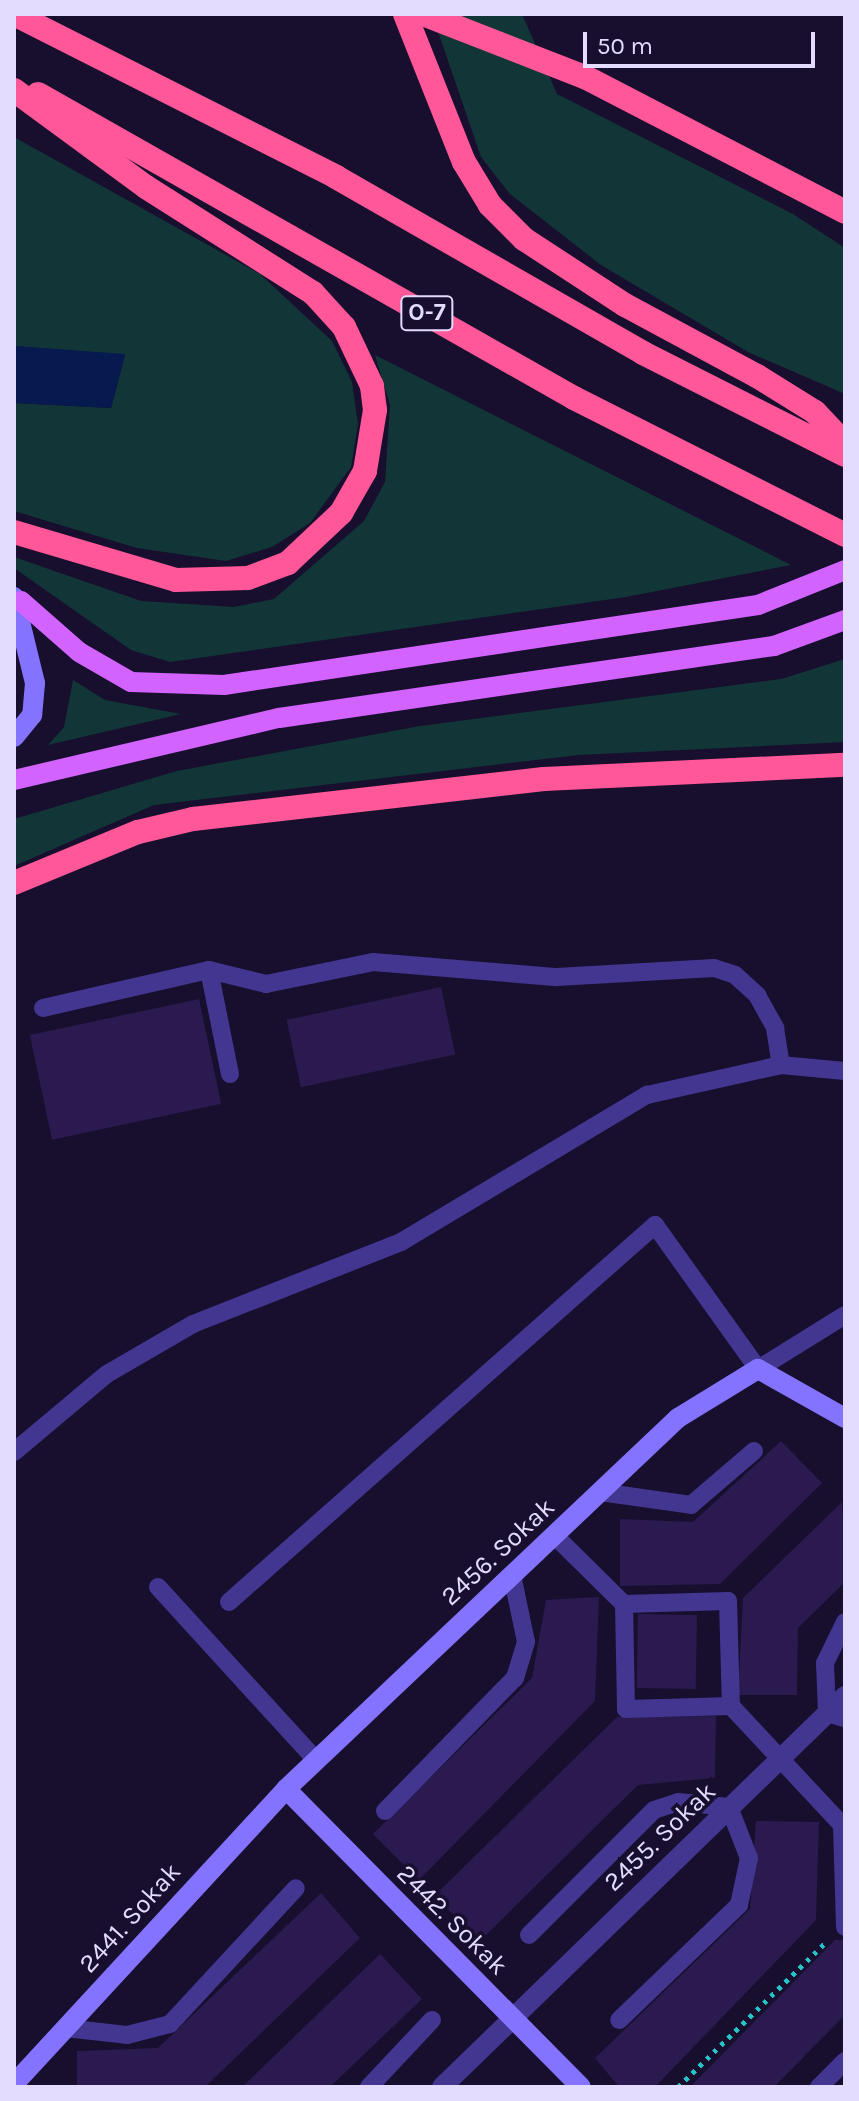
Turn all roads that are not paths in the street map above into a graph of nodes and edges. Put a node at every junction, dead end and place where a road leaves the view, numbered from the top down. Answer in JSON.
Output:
{"nodes":[{"id":1,"x":14,"y":14,"type":"edge"},
{"id":2,"x":405,"y":14,"type":"edge"},
{"id":3,"x":423,"y":14,"type":"edge"},
{"id":4,"x":14,"y":82,"type":"edge"},
{"id":5,"x":14,"y":90,"type":"edge"},
{"id":6,"x":845,"y":212,"type":"edge"},
{"id":7,"x":845,"y":444,"type":"edge"},
{"id":8,"x":845,"y":455,"type":"edge"},
{"id":9,"x":14,"y":532,"type":"edge"},
{"id":10,"x":845,"y":535,"type":"edge"},
{"id":11,"x":845,"y":570,"type":"edge"},
{"id":12,"x":17,"y":599,"type":"edge"},
{"id":13,"x":845,"y":620,"type":"edge"},
{"id":14,"x":14,"y":737,"type":"edge"},
{"id":15,"x":845,"y":765,"type":"edge"},
{"id":16,"x":14,"y":780,"type":"edge"},
{"id":17,"x":14,"y":883,"type":"edge"},
{"id":18,"x":209,"y":970,"type":"junction"},
{"id":19,"x":43,"y":1008,"type":"dead end"},
{"id":20,"x":781,"y":1065,"type":"junction"},
{"id":21,"x":845,"y":1071,"type":"edge"},
{"id":22,"x":230,"y":1074,"type":"dead end"},
{"id":23,"x":845,"y":1315,"type":"edge"},
{"id":24,"x":758,"y":1369,"type":"junction"},
{"id":25,"x":845,"y":1418,"type":"edge"},
{"id":26,"x":754,"y":1451,"type":"dead end"},
{"id":27,"x":14,"y":1452,"type":"edge"},
{"id":28,"x":600,"y":1492,"type":"junction"},
{"id":29,"x":554,"y":1535,"type":"junction"},
{"id":30,"x":512,"y":1575,"type":"junction"},
{"id":31,"x":158,"y":1587,"type":"dead end"},
{"id":32,"x":229,"y":1602,"type":"dead end"},
{"id":33,"x":624,"y":1604,"type":"junction"},
{"id":34,"x":845,"y":1622,"type":"edge"},
{"id":35,"x":845,"y":1696,"type":"edge"},
{"id":36,"x":731,"y":1706,"type":"junction"},
{"id":37,"x":836,"y":1716,"type":"edge"},
{"id":38,"x":316,"y":1760,"type":"junction"},
{"id":39,"x":778,"y":1760,"type":"junction"},
{"id":40,"x":286,"y":1789,"type":"junction"},
{"id":41,"x":729,"y":1807,"type":"junction"},
{"id":42,"x":385,"y":1811,"type":"dead end"},
{"id":43,"x":844,"y":1825,"type":"edge"},
{"id":44,"x":296,"y":1888,"type":"dead end"},
{"id":45,"x":844,"y":1927,"type":"edge"},
{"id":46,"x":529,"y":1935,"type":"dead end"},
{"id":47,"x":512,"y":2017,"type":"junction"},
{"id":48,"x":432,"y":2020,"type":"dead end"},
{"id":49,"x":619,"y":2020,"type":"dead end"},
{"id":50,"x":65,"y":2028,"type":"junction"},
{"id":51,"x":845,"y":2061,"type":"edge"},
{"id":52,"x":19,"y":2083,"type":"edge"},
{"id":53,"x":369,"y":2087,"type":"edge"},
{"id":54,"x":442,"y":2087,"type":"edge"},
{"id":55,"x":581,"y":2087,"type":"edge"},
{"id":56,"x":819,"y":2087,"type":"edge"}],
"edges":[{"from":1,"to":8,"type":"highway"},
{"from":2,"to":7,"type":"highway"},
{"from":3,"to":6,"type":"highway"},
{"from":4,"to":10,"type":"highway","number":"O-7"},
{"from":5,"to":9,"type":"highway"},
{"from":11,"to":12,"type":"main road"},
{"from":12,"to":14,"type":"street"},
{"from":13,"to":16,"type":"main road"},
{"from":15,"to":17,"type":"highway"},
{"from":18,"to":19,"type":"lane"},
{"from":18,"to":20,"type":"lane"},
{"from":18,"to":22,"type":"lane"},
{"from":20,"to":21,"type":"lane"},
{"from":20,"to":27,"type":"lane"},
{"from":23,"to":24,"type":"lane"},
{"from":24,"to":25,"type":"street"},
{"from":24,"to":28,"type":"street","name":"2456. Sokak"},
{"from":24,"to":32,"type":"lane"},
{"from":26,"to":28,"type":"lane"},
{"from":28,"to":29,"type":"street","name":"2456. Sokak"},
{"from":29,"to":30,"type":"street","name":"2456. Sokak"},
{"from":29,"to":33,"type":"lane"},
{"from":30,"to":38,"type":"street","name":"2456. Sokak"},
{"from":30,"to":42,"type":"lane"},
{"from":31,"to":38,"type":"lane"},
{"from":33,"to":36,"type":"lane"},
{"from":33,"to":36,"type":"lane"},
{"from":34,"to":37,"type":"lane"},
{"from":35,"to":37,"type":"street","name":"2455. Sokak"},
{"from":36,"to":39,"type":"lane"},
{"from":37,"to":39,"type":"street","name":"2455. Sokak"},
{"from":38,"to":40,"type":"street","name":"2456. Sokak"},
{"from":39,"to":41,"type":"street","name":"2455. Sokak"},
{"from":39,"to":43,"type":"lane"},
{"from":40,"to":47,"type":"street","name":"2442. Sokak"},
{"from":40,"to":50,"type":"street","name":"2441. Sokak"},
{"from":41,"to":46,"type":"lane"},
{"from":41,"to":47,"type":"street","name":"2455. Sokak"},
{"from":41,"to":49,"type":"lane"},
{"from":43,"to":45,"type":"lane"},
{"from":44,"to":50,"type":"lane"},
{"from":47,"to":54,"type":"street","name":"2455. Sokak"},
{"from":47,"to":55,"type":"street","name":"2442. Sokak"},
{"from":48,"to":53,"type":"lane"},
{"from":50,"to":52,"type":"street","name":"2441. Sokak"},
{"from":51,"to":56,"type":"lane"}]}
